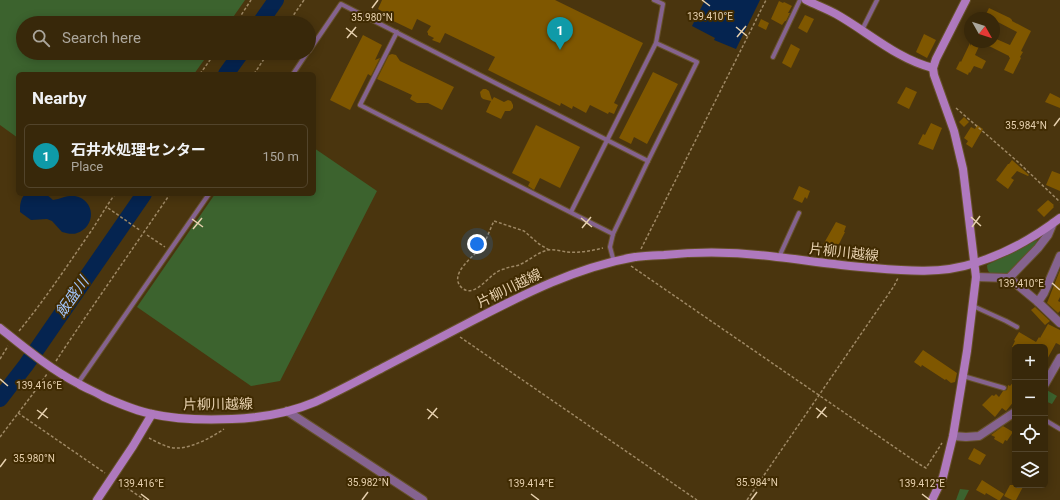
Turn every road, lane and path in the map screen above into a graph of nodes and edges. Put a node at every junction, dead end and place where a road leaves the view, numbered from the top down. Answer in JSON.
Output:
{"nodes":[{"id":1,"x":251,"y":0,"type":"edge"},
{"id":2,"x":304,"y":0,"type":"edge"},
{"id":3,"x":654,"y":0,"type":"edge"},
{"id":4,"x":766,"y":0,"type":"edge"},
{"id":5,"x":800,"y":0,"type":"edge"},
{"id":6,"x":806,"y":0,"type":"edge"},
{"id":7,"x":877,"y":0,"type":"edge"},
{"id":8,"x":966,"y":0,"type":"edge"},
{"id":9,"x":342,"y":2,"type":"edge"},
{"id":10,"x":241,"y":16,"type":"edge"},
{"id":11,"x":293,"y":16,"type":"edge"},
{"id":12,"x":862,"y":31,"type":"junction"},
{"id":13,"x":397,"y":32,"type":"junction"},
{"id":14,"x":316,"y":40,"type":"edge"},
{"id":15,"x":656,"y":43,"type":"junction"},
{"id":16,"x":773,"y":57,"type":"dead end"},
{"id":17,"x":210,"y":60,"type":"edge"},
{"id":18,"x":263,"y":60,"type":"edge"},
{"id":19,"x":303,"y":60,"type":"edge"},
{"id":20,"x":933,"y":68,"type":"junction"},
{"id":21,"x":201,"y":72,"type":"edge"},
{"id":22,"x":255,"y":72,"type":"edge"},
{"id":23,"x":294,"y":72,"type":"edge"},
{"id":24,"x":955,"y":108,"type":"dead end"},
{"id":25,"x":607,"y":140,"type":"junction"},
{"id":26,"x":648,"y":161,"type":"junction"},
{"id":27,"x":114,"y":196,"type":"edge"},
{"id":28,"x":169,"y":196,"type":"edge"},
{"id":29,"x":208,"y":196,"type":"edge"},
{"id":30,"x":1060,"y":202,"type":"edge"},
{"id":31,"x":108,"y":208,"type":"dead end"},
{"id":32,"x":571,"y":212,"type":"junction"},
{"id":33,"x":799,"y":213,"type":"dead end"},
{"id":34,"x":1060,"y":218,"type":"edge"},
{"id":35,"x":1056,"y":225,"type":"edge"},
{"id":36,"x":141,"y":231,"type":"dead end"},
{"id":37,"x":614,"y":234,"type":"junction"},
{"id":38,"x":147,"y":235,"type":"dead end"},
{"id":39,"x":610,"y":247,"type":"junction"},
{"id":40,"x":549,"y":250,"type":"junction"},
{"id":41,"x":170,"y":251,"type":"junction"},
{"id":42,"x":1060,"y":256,"type":"edge"},
{"id":43,"x":637,"y":257,"type":"junction"},
{"id":44,"x":778,"y":257,"type":"junction"},
{"id":45,"x":618,"y":261,"type":"junction"},
{"id":46,"x":974,"y":264,"type":"junction"},
{"id":47,"x":902,"y":271,"type":"junction"},
{"id":48,"x":976,"y":277,"type":"junction"},
{"id":49,"x":1009,"y":278,"type":"junction"},
{"id":50,"x":1038,"y":302,"type":"junction"},
{"id":51,"x":973,"y":306,"type":"junction"},
{"id":52,"x":1060,"y":323,"type":"edge"},
{"id":53,"x":1017,"y":327,"type":"dead end"},
{"id":54,"x":0,"y":328,"type":"edge"},
{"id":55,"x":452,"y":331,"type":"junction"},
{"id":56,"x":15,"y":340,"type":"junction"},
{"id":57,"x":1060,"y":358,"type":"edge"},
{"id":58,"x":0,"y":359,"type":"edge"},
{"id":59,"x":50,"y":366,"type":"junction"},
{"id":60,"x":962,"y":376,"type":"junction"},
{"id":61,"x":1047,"y":380,"type":"edge"},
{"id":62,"x":78,"y":384,"type":"junction"},
{"id":63,"x":1004,"y":388,"type":"dead end"},
{"id":64,"x":818,"y":396,"type":"junction"},
{"id":65,"x":287,"y":411,"type":"junction"},
{"id":66,"x":18,"y":414,"type":"junction"},
{"id":67,"x":152,"y":414,"type":"junction"},
{"id":68,"x":1012,"y":414,"type":"edge"},
{"id":69,"x":234,"y":419,"type":"junction"},
{"id":70,"x":1048,"y":422,"type":"edge"},
{"id":71,"x":1060,"y":429,"type":"edge"},
{"id":72,"x":0,"y":437,"type":"edge"},
{"id":73,"x":146,"y":437,"type":"dead end"},
{"id":74,"x":953,"y":437,"type":"junction"},
{"id":75,"x":111,"y":478,"type":"junction"},
{"id":76,"x":96,"y":500,"type":"edge"},
{"id":77,"x":145,"y":500,"type":"edge"},
{"id":78,"x":423,"y":500,"type":"edge"},
{"id":79,"x":697,"y":500,"type":"edge"},
{"id":80,"x":747,"y":500,"type":"edge"},
{"id":81,"x":932,"y":500,"type":"edge"}],
"edges":[{"from":1,"to":10,"type":"path"},
{"from":2,"to":11,"type":"path"},
{"from":3,"to":15,"type":"lane"},
{"from":4,"to":43,"type":"path"},
{"from":5,"to":16,"type":"lane"},
{"from":6,"to":12,"type":"main road"},
{"from":7,"to":12,"type":"lane"},
{"from":8,"to":20,"type":"main road"},
{"from":9,"to":13,"type":"lane"},
{"from":9,"to":14,"type":"lane"},
{"from":12,"to":20,"type":"main road"},
{"from":13,"to":25,"type":"lane"},
{"from":13,"to":32,"type":"lane"},
{"from":15,"to":25,"type":"lane"},
{"from":15,"to":26,"type":"lane"},
{"from":17,"to":21,"type":"path"},
{"from":18,"to":22,"type":"path"},
{"from":19,"to":23,"type":"lane"},
{"from":20,"to":46,"type":"main road"},
{"from":24,"to":30,"type":"path"},
{"from":25,"to":26,"type":"lane"},
{"from":25,"to":32,"type":"lane"},
{"from":26,"to":37,"type":"lane"},
{"from":27,"to":56,"type":"path"},
{"from":28,"to":59,"type":"path"},
{"from":29,"to":41,"type":"lane"},
{"from":31,"to":36,"type":"path"},
{"from":32,"to":37,"type":"lane"},
{"from":33,"to":44,"type":"lane"},
{"from":34,"to":35,"type":"main road","name":"片柳川越線"},
{"from":35,"to":46,"type":"main road","name":"片柳川越線"},
{"from":35,"to":49,"type":"street"},
{"from":37,"to":39,"type":"lane"},
{"from":38,"to":41,"type":"path"},
{"from":39,"to":40,"type":"path"},
{"from":39,"to":45,"type":"lane"},
{"from":40,"to":40,"type":"path"},
{"from":41,"to":62,"type":"lane"},
{"from":42,"to":50,"type":"street"},
{"from":43,"to":44,"type":"main road","name":"片柳川越線"},
{"from":43,"to":45,"type":"main road","name":"片柳川越線"},
{"from":44,"to":47,"type":"main road","name":"片柳川越線"},
{"from":45,"to":55,"type":"main road","name":"片柳川越線"},
{"from":45,"to":64,"type":"path"},
{"from":46,"to":47,"type":"main road","name":"片柳川越線"},
{"from":46,"to":48,"type":"main road"},
{"from":47,"to":64,"type":"path"},
{"from":48,"to":49,"type":"street"},
{"from":48,"to":51,"type":"main road"},
{"from":49,"to":50,"type":"street"},
{"from":50,"to":52,"type":"street"},
{"from":51,"to":53,"type":"lane"},
{"from":51,"to":60,"type":"main road"},
{"from":54,"to":56,"type":"main road","name":"片柳川越線"},
{"from":55,"to":65,"type":"main road","name":"片柳川越線"},
{"from":55,"to":79,"type":"path"},
{"from":56,"to":58,"type":"path"},
{"from":56,"to":59,"type":"main road","name":"片柳川越線"},
{"from":57,"to":61,"type":"street"},
{"from":59,"to":62,"type":"main road","name":"片柳川越線"},
{"from":59,"to":66,"type":"path"},
{"from":60,"to":63,"type":"lane"},
{"from":60,"to":74,"type":"main road"},
{"from":62,"to":67,"type":"main road","name":"片柳川越線"},
{"from":64,"to":74,"type":"path"},
{"from":64,"to":80,"type":"path"},
{"from":65,"to":69,"type":"main road","name":"片柳川越線"},
{"from":65,"to":78,"type":"street"},
{"from":66,"to":72,"type":"path"},
{"from":66,"to":75,"type":"path"},
{"from":67,"to":69,"type":"main road","name":"片柳川越線"},
{"from":67,"to":75,"type":"main road"},
{"from":68,"to":74,"type":"street"},
{"from":69,"to":73,"type":"path"},
{"from":70,"to":71,"type":"lane"},
{"from":74,"to":81,"type":"main road"},
{"from":75,"to":76,"type":"main road"},
{"from":75,"to":77,"type":"path"}]}
